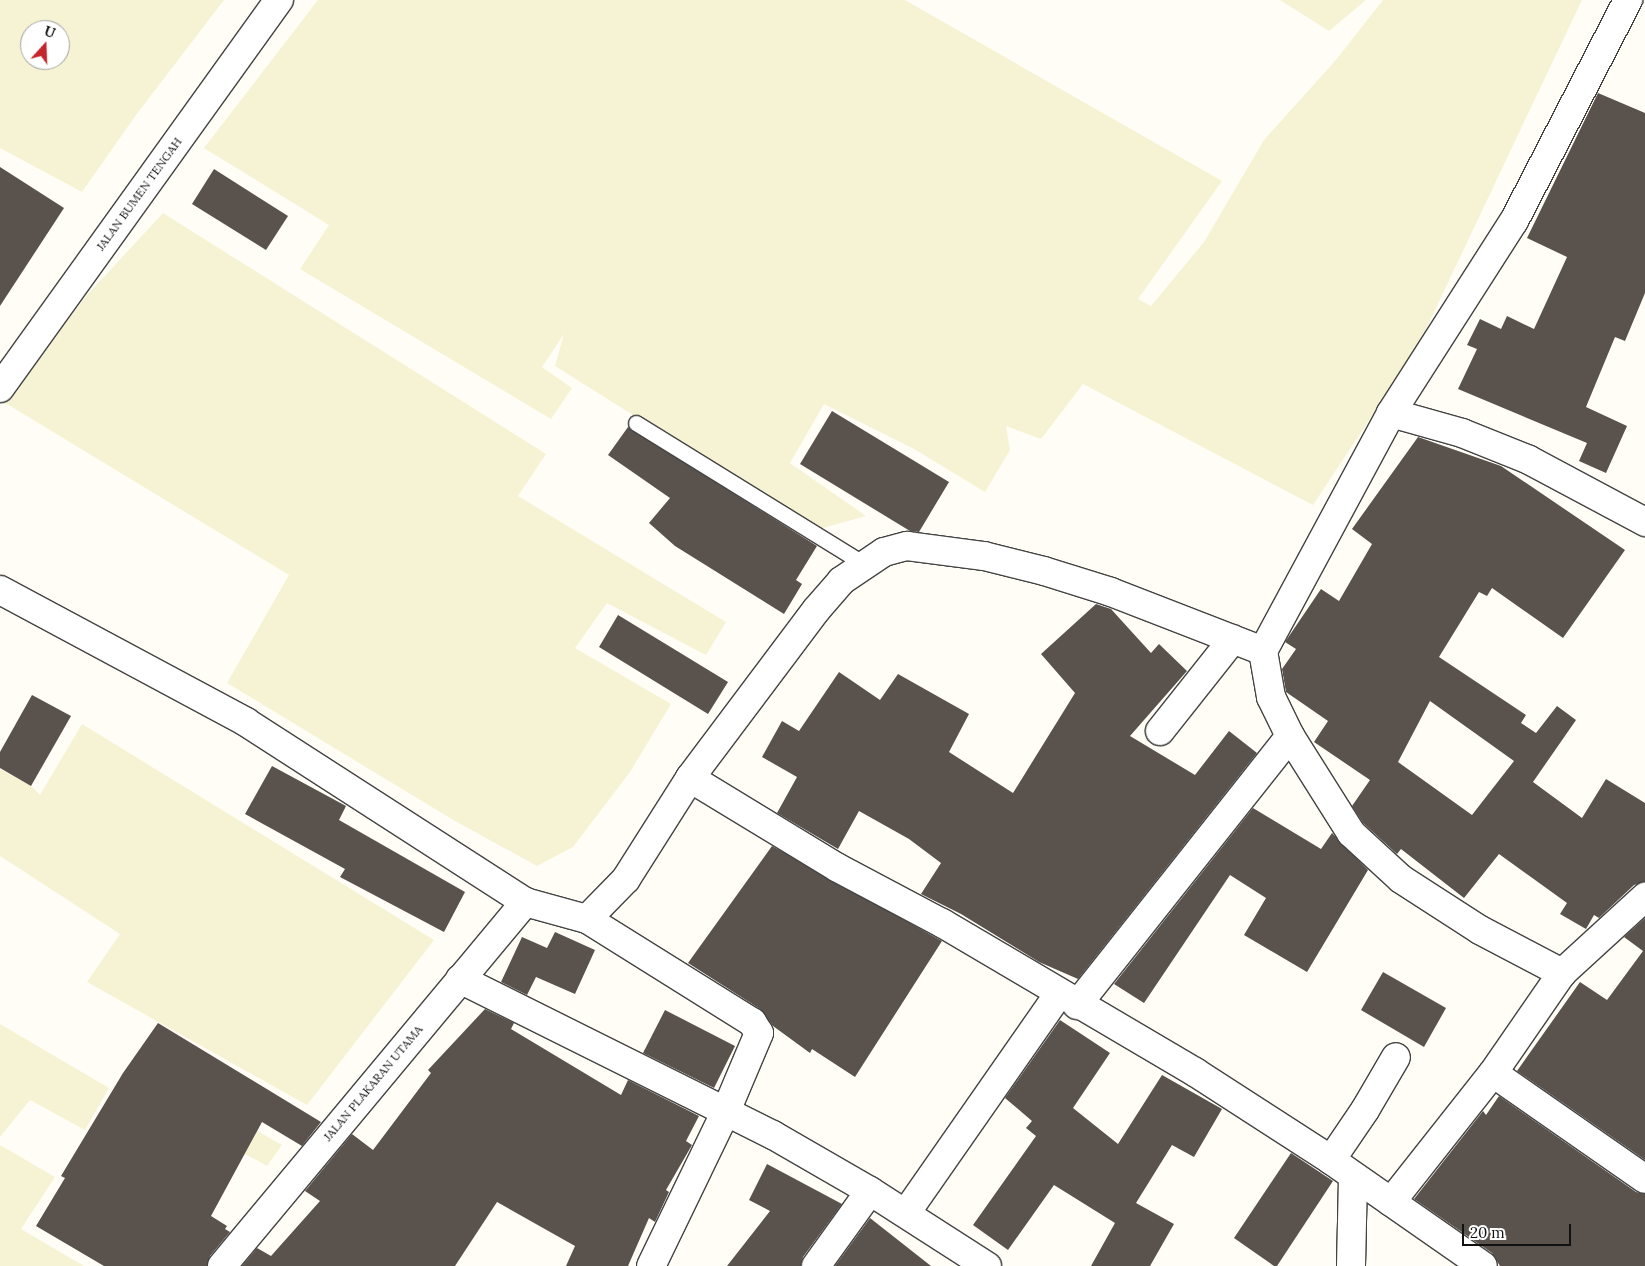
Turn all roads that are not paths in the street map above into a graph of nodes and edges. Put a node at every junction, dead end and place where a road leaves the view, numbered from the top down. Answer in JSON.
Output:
{"nodes":[{"id":1,"x":279,"y":0,"type":"edge"},
{"id":2,"x":1628,"y":0,"type":"edge"},
{"id":3,"x":0,"y":388,"type":"edge"},
{"id":4,"x":1391,"y":413,"type":"junction"},
{"id":5,"x":636,"y":422,"type":"dead end"},
{"id":6,"x":1645,"y":522,"type":"edge"},
{"id":7,"x":864,"y":564,"type":"junction"},
{"id":8,"x":0,"y":590,"type":"edge"},
{"id":9,"x":1233,"y":639,"type":"junction"},
{"id":10,"x":1263,"y":651,"type":"junction"},
{"id":11,"x":1160,"y":731,"type":"dead end"},
{"id":12,"x":1290,"y":736,"type":"junction"},
{"id":13,"x":690,"y":778,"type":"junction"},
{"id":14,"x":1645,"y":897,"type":"edge"},
{"id":15,"x":525,"y":902,"type":"junction"},
{"id":16,"x":587,"y":919,"type":"junction"},
{"id":17,"x":1562,"y":973,"type":"junction"},
{"id":18,"x":460,"y":979,"type":"junction"},
{"id":19,"x":1068,"y":1000,"type":"junction"},
{"id":20,"x":1396,"y":1056,"type":"dead end"},
{"id":21,"x":1493,"y":1073,"type":"junction"},
{"id":22,"x":726,"y":1111,"type":"junction"},
{"id":23,"x":1331,"y":1160,"type":"junction"},
{"id":24,"x":1352,"y":1177,"type":"junction"},
{"id":25,"x":1645,"y":1179,"type":"edge"},
{"id":26,"x":870,"y":1191,"type":"junction"},
{"id":27,"x":1392,"y":1202,"type":"junction"},
{"id":28,"x":906,"y":1213,"type":"junction"},
{"id":29,"x":960,"y":1259,"type":"edge"},
{"id":30,"x":222,"y":1266,"type":"edge"},
{"id":31,"x":651,"y":1266,"type":"edge"},
{"id":32,"x":816,"y":1266,"type":"edge"},
{"id":33,"x":987,"y":1266,"type":"edge"},
{"id":34,"x":1351,"y":1266,"type":"edge"},
{"id":35,"x":1483,"y":1266,"type":"edge"}],
"edges":[{"from":1,"to":3,"type":"street","name":"JALAN BUMEN TENGAH"},
{"from":2,"to":4,"type":"street"},
{"from":4,"to":6,"type":"street"},
{"from":4,"to":10,"type":"street"},
{"from":5,"to":7,"type":"lane"},
{"from":7,"to":9,"type":"street"},
{"from":7,"to":13,"type":"street"},
{"from":8,"to":15,"type":"street"},
{"from":9,"to":10,"type":"street"},
{"from":9,"to":11,"type":"street"},
{"from":10,"to":12,"type":"street"},
{"from":12,"to":17,"type":"street"},
{"from":12,"to":19,"type":"street"},
{"from":13,"to":16,"type":"street"},
{"from":13,"to":19,"type":"street"},
{"from":14,"to":17,"type":"street"},
{"from":15,"to":16,"type":"street"},
{"from":15,"to":18,"type":"street","name":"JALAN PLAKARAN UTAMA"},
{"from":16,"to":22,"type":"street"},
{"from":17,"to":21,"type":"street"},
{"from":18,"to":22,"type":"street"},
{"from":18,"to":30,"type":"street","name":"JALAN PLAKARAN UTAMA"},
{"from":19,"to":23,"type":"street"},
{"from":19,"to":28,"type":"street"},
{"from":20,"to":23,"type":"street"},
{"from":21,"to":25,"type":"street"},
{"from":21,"to":27,"type":"street"},
{"from":22,"to":26,"type":"street"},
{"from":22,"to":31,"type":"street"},
{"from":23,"to":24,"type":"street"},
{"from":24,"to":27,"type":"street"},
{"from":24,"to":34,"type":"street"},
{"from":26,"to":28,"type":"street"},
{"from":26,"to":32,"type":"street"},
{"from":27,"to":35,"type":"street"},
{"from":28,"to":29,"type":"street"},
{"from":29,"to":33,"type":"street"}]}
